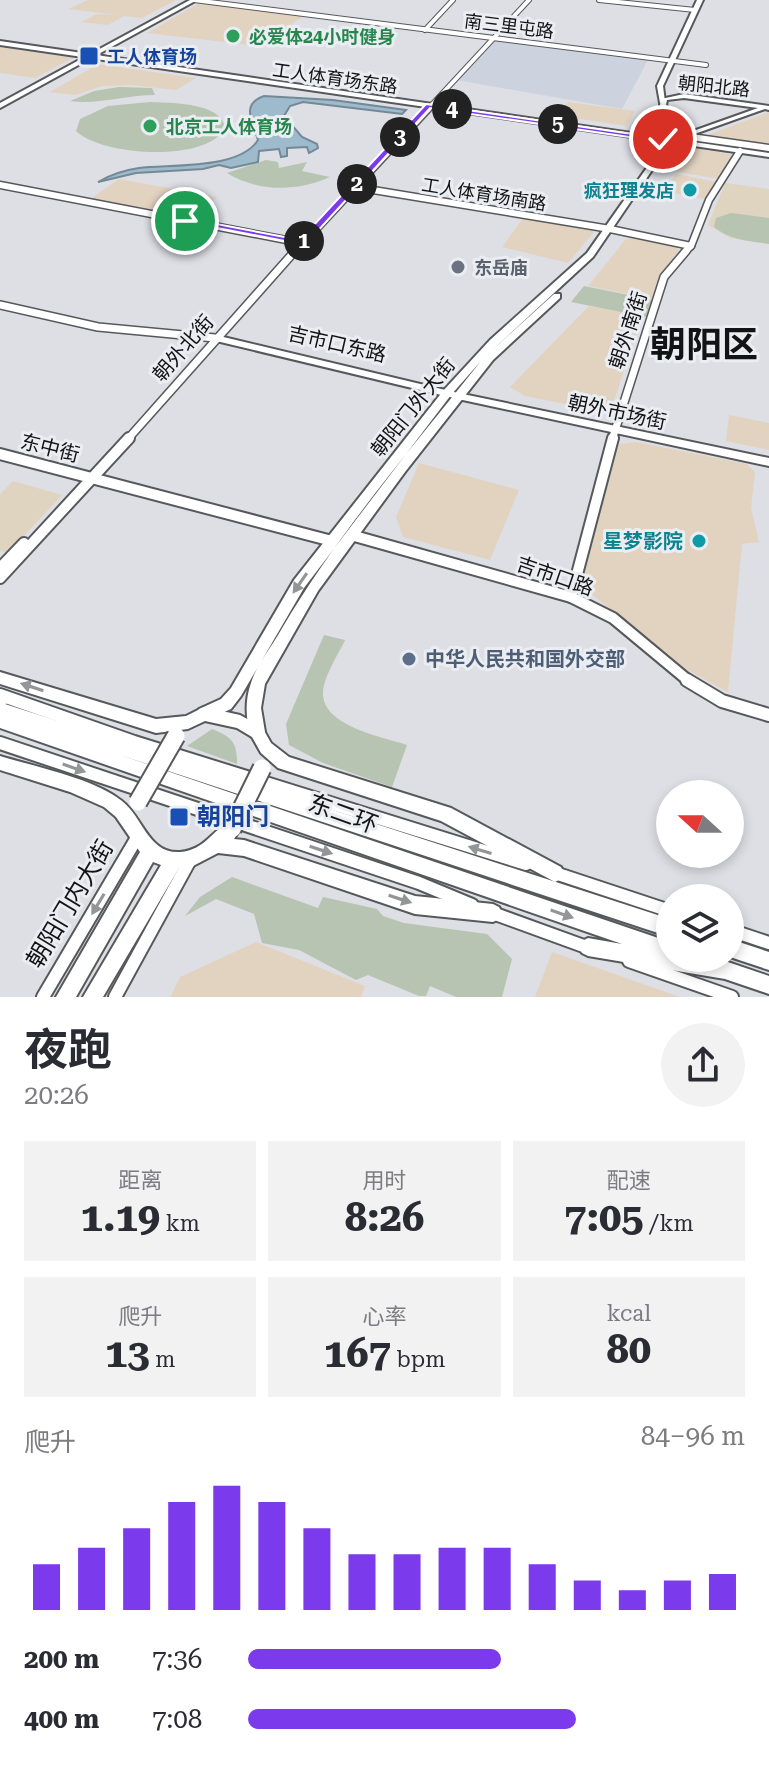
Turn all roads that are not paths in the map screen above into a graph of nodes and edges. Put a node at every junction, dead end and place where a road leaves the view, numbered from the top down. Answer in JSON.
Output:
{"nodes":[{"id":1,"x":188,"y":0,"type":"edge"},
{"id":2,"x":194,"y":0,"type":"edge"},
{"id":3,"x":453,"y":0,"type":"edge"},
{"id":4,"x":529,"y":0,"type":"edge"},
{"id":5,"x":599,"y":0,"type":"edge"},
{"id":6,"x":700,"y":0,"type":"edge"},
{"id":7,"x":707,"y":0,"type":"edge"},
{"id":8,"x":695,"y":10,"type":"junction"},
{"id":9,"x":425,"y":30,"type":"junction"},
{"id":10,"x":491,"y":39,"type":"junction"},
{"id":11,"x":0,"y":42,"type":"edge"},
{"id":12,"x":87,"y":56,"type":"junction"},
{"id":13,"x":675,"y":61,"type":"junction"},
{"id":14,"x":706,"y":65,"type":"dead end"},
{"id":15,"x":659,"y":91,"type":"junction"},
{"id":16,"x":684,"y":96,"type":"junction"},
{"id":17,"x":662,"y":102,"type":"junction"},
{"id":18,"x":0,"y":104,"type":"edge"},
{"id":19,"x":429,"y":105,"type":"junction"},
{"id":20,"x":767,"y":107,"type":"edge"},
{"id":21,"x":676,"y":140,"type":"junction"},
{"id":22,"x":740,"y":151,"type":"junction"},
{"id":23,"x":769,"y":152,"type":"edge"},
{"id":24,"x":0,"y":185,"type":"edge"},
{"id":25,"x":355,"y":187,"type":"junction"},
{"id":26,"x":614,"y":229,"type":"junction"},
{"id":27,"x":302,"y":243,"type":"junction"},
{"id":28,"x":691,"y":246,"type":"junction"},
{"id":29,"x":0,"y":305,"type":"edge"},
{"id":30,"x":215,"y":338,"type":"junction"},
{"id":31,"x":454,"y":393,"type":"junction"},
{"id":32,"x":616,"y":428,"type":"junction"},
{"id":33,"x":0,"y":454,"type":"edge"},
{"id":34,"x":769,"y":459,"type":"edge"},
{"id":35,"x":92,"y":477,"type":"junction"},
{"id":36,"x":351,"y":535,"type":"junction"},
{"id":37,"x":332,"y":541,"type":"junction"},
{"id":38,"x":0,"y":568,"type":"edge"},
{"id":39,"x":0,"y":578,"type":"edge"},
{"id":40,"x":571,"y":597,"type":"junction"},
{"id":41,"x":0,"y":678,"type":"edge"},
{"id":42,"x":2,"y":700,"type":"edge"},
{"id":43,"x":204,"y":714,"type":"junction"},
{"id":44,"x":769,"y":715,"type":"edge"},
{"id":45,"x":0,"y":721,"type":"edge"},
{"id":46,"x":188,"y":722,"type":"junction"},
{"id":47,"x":257,"y":732,"type":"junction"},
{"id":48,"x":0,"y":743,"type":"edge"},
{"id":49,"x":266,"y":748,"type":"junction"},
{"id":50,"x":0,"y":763,"type":"edge"},
{"id":51,"x":130,"y":819,"type":"junction"},
{"id":52,"x":144,"y":844,"type":"junction"},
{"id":53,"x":218,"y":845,"type":"junction"},
{"id":54,"x":182,"y":860,"type":"junction"},
{"id":55,"x":555,"y":873,"type":"junction"},
{"id":56,"x":656,"y":906,"type":"edge"},
{"id":57,"x":493,"y":913,"type":"junction"},
{"id":58,"x":656,"y":923,"type":"edge"},
{"id":59,"x":744,"y":935,"type":"edge"},
{"id":60,"x":769,"y":943,"type":"edge"},
{"id":61,"x":656,"y":946,"type":"edge"},
{"id":62,"x":588,"y":947,"type":"junction"},
{"id":63,"x":744,"y":953,"type":"edge"},
{"id":64,"x":656,"y":958,"type":"edge"},
{"id":65,"x":769,"y":961,"type":"edge"},
{"id":66,"x":731,"y":972,"type":"edge"},
{"id":67,"x":769,"y":985,"type":"edge"},
{"id":68,"x":43,"y":997,"type":"edge"},
{"id":69,"x":65,"y":997,"type":"edge"},
{"id":70,"x":92,"y":997,"type":"edge"},
{"id":71,"x":115,"y":997,"type":"edge"},
{"id":72,"x":732,"y":997,"type":"edge"}],
"edges":[{"from":1,"to":12,"type":"main road"},
{"from":2,"to":9,"type":"street","name":"南三里屯路"},
{"from":2,"to":12,"type":"main road"},
{"from":3,"to":9,"type":"street"},
{"from":4,"to":10,"type":"street"},
{"from":5,"to":8,"type":"street"},
{"from":6,"to":8,"type":"main road","name":"朝阳北路"},
{"from":7,"to":13,"type":"main road","name":"朝阳北路"},
{"from":8,"to":13,"type":"main road","name":"朝阳北路"},
{"from":9,"to":10,"type":"street","name":"南三里屯路"},
{"from":10,"to":13,"type":"street","name":"南三里屯路"},
{"from":10,"to":19,"type":"street"},
{"from":11,"to":12,"type":"main road"},
{"from":11,"to":12,"type":"main road"},
{"from":12,"to":18,"type":"main road"},
{"from":12,"to":19,"type":"main road","name":"工人体育场东路"},
{"from":13,"to":14,"type":"street","name":"南三里屯路"},
{"from":13,"to":15,"type":"main road","name":"朝阳北路"},
{"from":15,"to":16,"type":"main road"},
{"from":15,"to":17,"type":"main road","name":"朝阳北路"},
{"from":16,"to":17,"type":"main road","name":"朝阳北路"},
{"from":16,"to":20,"type":"main road","name":"朝阳北路"},
{"from":17,"to":21,"type":"main road","name":"朝阳北路"},
{"from":19,"to":21,"type":"main road","name":"工人体育场东路"},
{"from":19,"to":21,"type":"main road","name":"工人体育场东路"},
{"from":19,"to":25,"type":"street"},
{"from":20,"to":21,"type":"main road"},
{"from":21,"to":22,"type":"main road"},
{"from":21,"to":23,"type":"main road"},
{"from":21,"to":26,"type":"main road","name":"朝阳门外大街"},
{"from":22,"to":23,"type":"main road"},
{"from":22,"to":28,"type":"street","name":"朝外南街"},
{"from":24,"to":27,"type":"street"},
{"from":25,"to":26,"type":"street","name":"工人体育场南路"},
{"from":25,"to":27,"type":"street"},
{"from":26,"to":28,"type":"street","name":"工人体育场南路"},
{"from":26,"to":31,"type":"main road","name":"朝阳门外大街"},
{"from":27,"to":30,"type":"street","name":"朝外北街"},
{"from":28,"to":32,"type":"street","name":"朝外南街"},
{"from":29,"to":30,"type":"street","name":"吉市口东路"},
{"from":30,"to":31,"type":"main road","name":"吉市口东路"},
{"from":30,"to":35,"type":"street","name":"朝外北街"},
{"from":31,"to":32,"type":"main road","name":"朝外市场街"},
{"from":31,"to":36,"type":"main road","name":"朝阳门外大街"},
{"from":31,"to":37,"type":"main road","name":"朝阳门外大街"},
{"from":32,"to":34,"type":"main road","name":"朝外市场街"},
{"from":32,"to":40,"type":"street","name":"朝外南街"},
{"from":33,"to":35,"type":"street","name":"东中街"},
{"from":35,"to":37,"type":"street"},
{"from":35,"to":38,"type":"street","name":"朝外北街"},
{"from":35,"to":39,"type":"street","name":"朝外北街"},
{"from":36,"to":40,"type":"street","name":"吉市口路"},
{"from":36,"to":47,"type":"main road","name":"朝阳门外大街"},
{"from":37,"to":43,"type":"main road","name":"朝阳门外大街","one_way":true},
{"from":40,"to":44,"type":"street","name":"吉市口路"},
{"from":46,"to":41,"type":"main road","one_way":true},
{"from":55,"to":42,"type":"street","one_way":true},
{"from":42,"to":58,"type":"main road","name":"东二环"},
{"from":43,"to":46,"type":"main road"},
{"from":43,"to":47,"type":"main road"},
{"from":45,"to":61,"type":"main road","name":"东二环","one_way":true},
{"from":46,"to":51,"type":"main road","bridge":true},
{"from":47,"to":49,"type":"main road"},
{"from":48,"to":57,"type":"street","one_way":true},
{"from":49,"to":53,"type":"main road","bridge":true},
{"from":49,"to":55,"type":"main road"},
{"from":50,"to":51,"type":"main road"},
{"from":51,"to":52,"type":"main road"},
{"from":52,"to":54,"type":"main road"},
{"from":52,"to":68,"type":"street","name":"朝阳门内大街","one_way":true},
{"from":52,"to":69,"type":"main road","name":"朝阳门内大街"},
{"from":53,"to":54,"type":"main road"},
{"from":53,"to":57,"type":"main road","one_way":true},
{"from":54,"to":70,"type":"main road"},
{"from":54,"to":71,"type":"street"},
{"from":55,"to":56,"type":"street"},
{"from":57,"to":62,"type":"street"},
{"from":59,"to":60,"type":"street"},
{"from":62,"to":64,"type":"main road"},
{"from":62,"to":72,"type":"street"},
{"from":63,"to":65,"type":"main road"},
{"from":66,"to":67,"type":"main road"}]}
